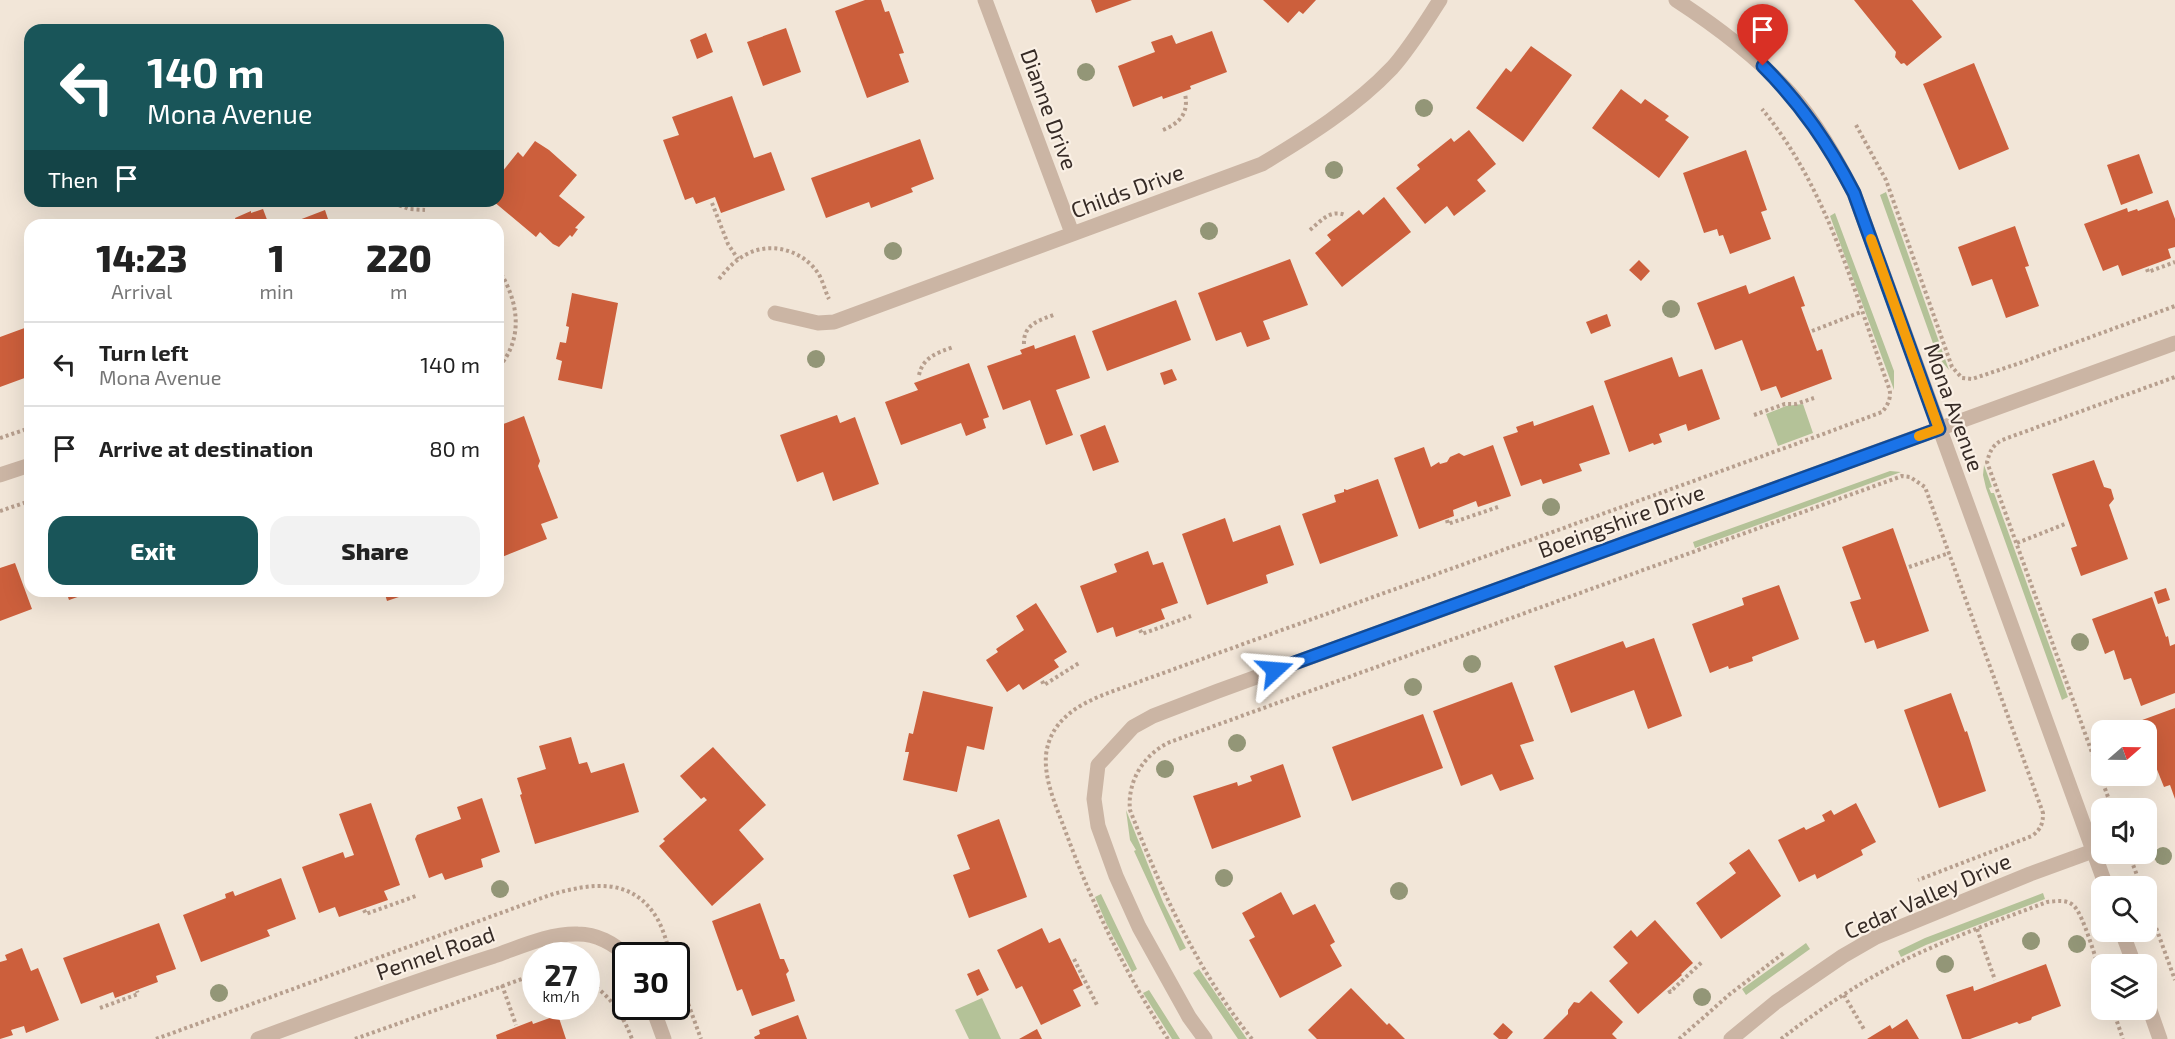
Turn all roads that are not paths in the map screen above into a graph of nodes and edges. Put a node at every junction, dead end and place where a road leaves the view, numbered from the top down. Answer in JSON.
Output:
{"nodes":[{"id":1,"x":986,"y":0,"type":"edge"},
{"id":2,"x":1440,"y":0,"type":"edge"},
{"id":3,"x":1676,"y":0,"type":"edge"},
{"id":4,"x":1071,"y":234,"type":"junction"},
{"id":5,"x":775,"y":313,"type":"dead end"},
{"id":6,"x":2175,"y":343,"type":"edge"},
{"id":7,"x":1939,"y":429,"type":"junction"},
{"id":8,"x":24,"y":467,"type":"edge"},
{"id":9,"x":0,"y":475,"type":"edge"},
{"id":10,"x":2091,"y":846,"type":"edge"},
{"id":11,"x":2091,"y":852,"type":"edge"},
{"id":12,"x":612,"y":945,"type":"edge"},
{"id":13,"x":657,"y":1020,"type":"edge"},
{"id":14,"x":2153,"y":1020,"type":"edge"},
{"id":15,"x":258,"y":1039,"type":"edge"},
{"id":16,"x":664,"y":1039,"type":"edge"},
{"id":17,"x":1205,"y":1039,"type":"edge"},
{"id":18,"x":1731,"y":1039,"type":"edge"},
{"id":19,"x":2160,"y":1039,"type":"edge"}],
"edges":[{"from":1,"to":4,"type":"street","name":"Dianne Drive"},
{"from":2,"to":4,"type":"street","name":"Childs Drive"},
{"from":3,"to":7,"type":"street","name":"Mona Avenue"},
{"from":4,"to":5,"type":"street","name":"Childs Drive"},
{"from":6,"to":7,"type":"street","name":"Boeingshire Drive"},
{"from":7,"to":10,"type":"street","name":"Mona Avenue"},
{"from":7,"to":17,"type":"street","name":"Boeingshire Drive"},
{"from":8,"to":9,"type":"street"},
{"from":11,"to":18,"type":"street","name":"Cedar Valley Drive"},
{"from":12,"to":15,"type":"street","name":"Pennel Road"},
{"from":13,"to":16,"type":"street"},
{"from":14,"to":19,"type":"street"}]}
